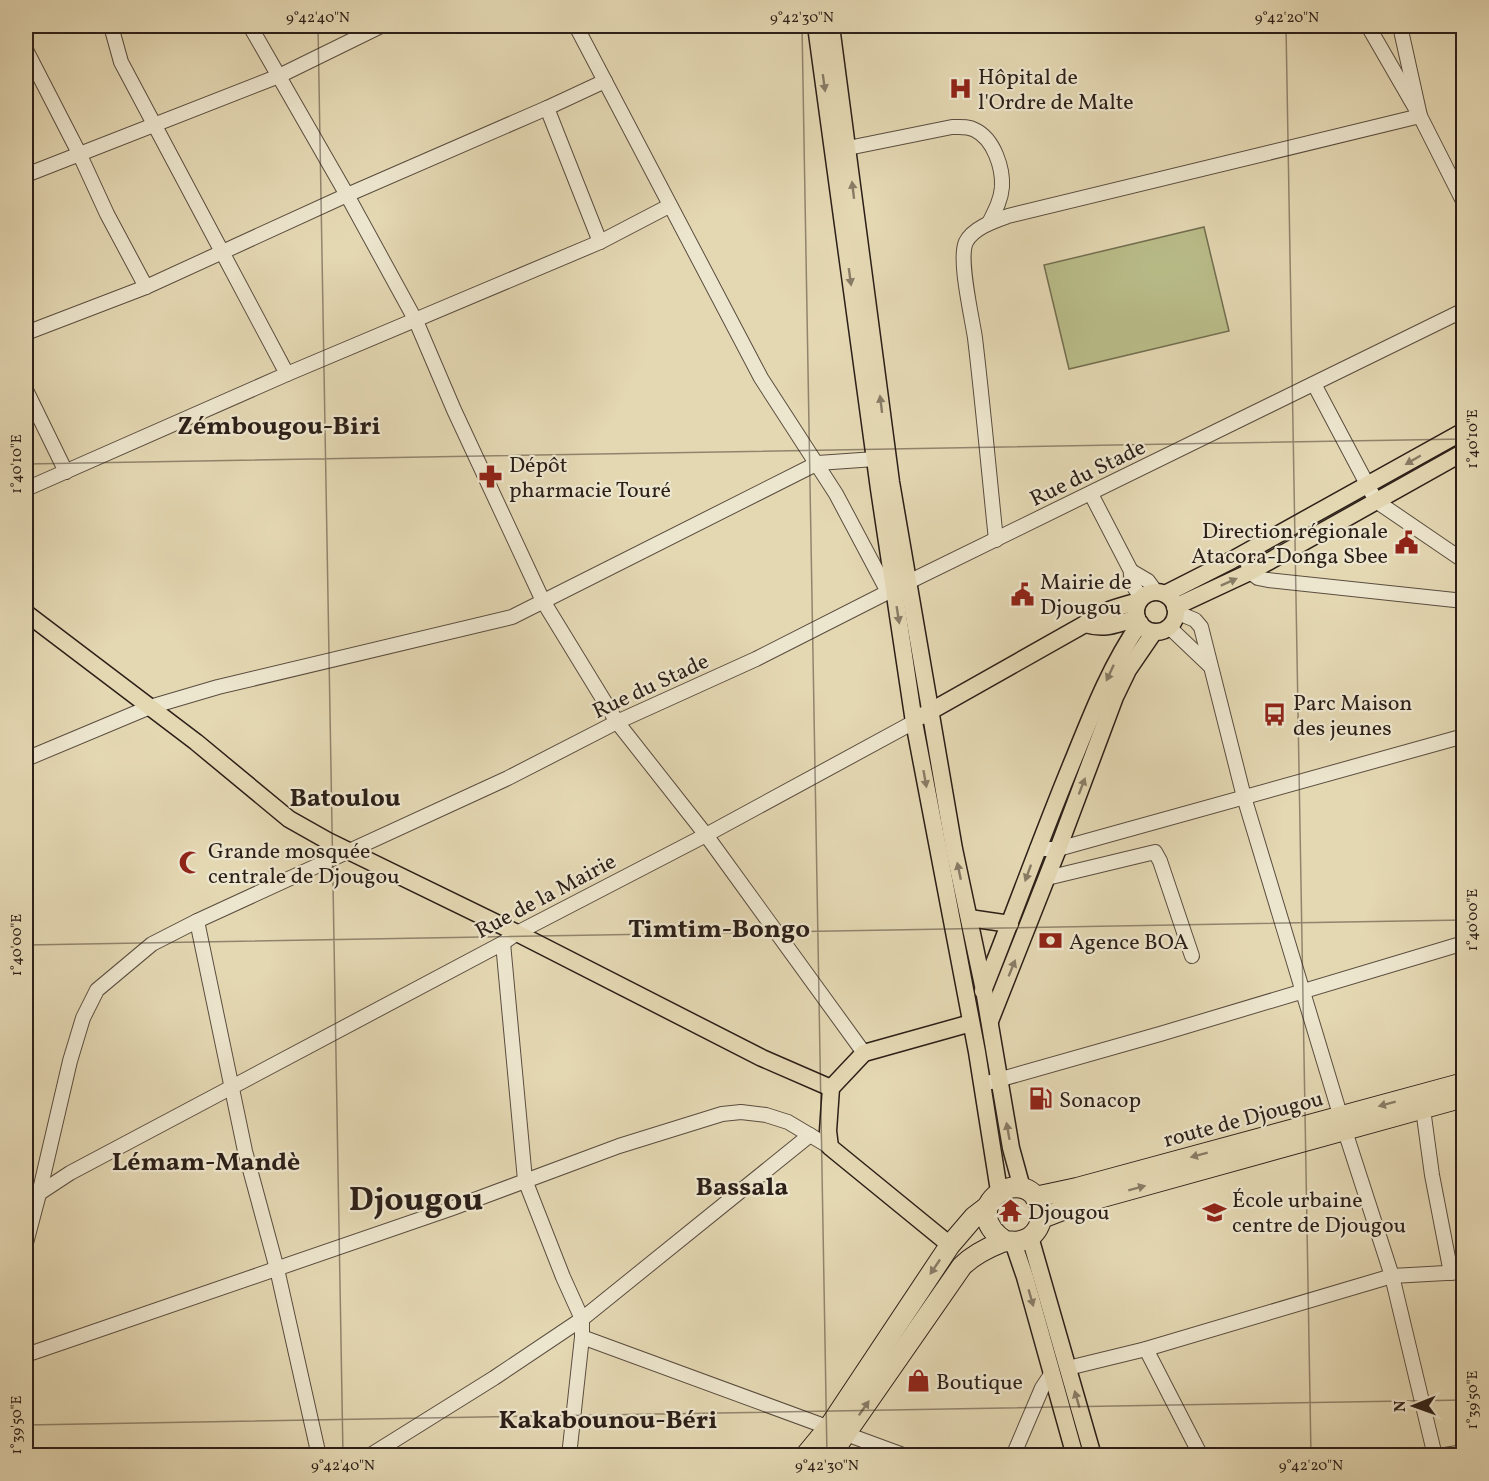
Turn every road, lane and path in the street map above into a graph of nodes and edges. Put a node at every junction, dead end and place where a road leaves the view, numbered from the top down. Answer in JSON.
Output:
{"nodes":[{"id":1,"x":111,"y":26,"type":"edge"},
{"id":2,"x":250,"y":26,"type":"edge"},
{"id":3,"x":381,"y":26,"type":"edge"},
{"id":4,"x":576,"y":26,"type":"edge"},
{"id":5,"x":816,"y":26,"type":"edge"},
{"id":6,"x":831,"y":26,"type":"edge"},
{"id":7,"x":1368,"y":26,"type":"edge"},
{"id":8,"x":1400,"y":26,"type":"edge"},
{"id":9,"x":26,"y":50,"type":"edge"},
{"id":10,"x":279,"y":76,"type":"junction"},
{"id":11,"x":605,"y":81,"type":"junction"},
{"id":12,"x":547,"y":108,"type":"junction"},
{"id":13,"x":1420,"y":116,"type":"junction"},
{"id":14,"x":154,"y":124,"type":"junction"},
{"id":15,"x":848,"y":148,"type":"junction"},
{"id":16,"x":79,"y":153,"type":"junction"},
{"id":17,"x":26,"y":175,"type":"edge"},
{"id":18,"x":347,"y":195,"type":"junction"},
{"id":19,"x":1464,"y":203,"type":"edge"},
{"id":20,"x":669,"y":206,"type":"junction"},
{"id":21,"x":990,"y":223,"type":"junction"},
{"id":22,"x":600,"y":242,"type":"junction"},
{"id":23,"x":222,"y":253,"type":"junction"},
{"id":24,"x":146,"y":287,"type":"junction"},
{"id":25,"x":1464,"y":310,"type":"edge"},
{"id":26,"x":416,"y":321,"type":"junction"},
{"id":27,"x":26,"y":333,"type":"edge"},
{"id":28,"x":287,"y":374,"type":"junction"},
{"id":29,"x":1314,"y":384,"type":"junction"},
{"id":30,"x":27,"y":396,"type":"edge"},
{"id":31,"x":1464,"y":431,"type":"edge"},
{"id":32,"x":1464,"y":452,"type":"edge"},
{"id":33,"x":882,"y":461,"type":"junction"},
{"id":34,"x":818,"y":463,"type":"junction"},
{"id":35,"x":66,"y":472,"type":"junction"},
{"id":36,"x":1367,"y":486,"type":"junction"},
{"id":37,"x":26,"y":489,"type":"edge"},
{"id":38,"x":1091,"y":494,"type":"junction"},
{"id":39,"x":1376,"y":501,"type":"junction"},
{"id":40,"x":996,"y":540,"type":"junction"},
{"id":41,"x":1245,"y":553,"type":"junction"},
{"id":42,"x":1464,"y":561,"type":"edge"},
{"id":43,"x":1250,"y":572,"type":"junction"},
{"id":44,"x":897,"y":588,"type":"junction"},
{"id":45,"x":543,"y":601,"type":"junction"},
{"id":46,"x":1464,"y":601,"type":"edge"},
{"id":47,"x":1155,"y":610,"type":"junction"},
{"id":48,"x":26,"y":613,"type":"edge"},
{"id":49,"x":1209,"y":665,"type":"junction"},
{"id":50,"x":150,"y":707,"type":"junction"},
{"id":51,"x":929,"y":711,"type":"junction"},
{"id":52,"x":617,"y":722,"type":"junction"},
{"id":53,"x":914,"y":722,"type":"junction"},
{"id":54,"x":1464,"y":736,"type":"edge"},
{"id":55,"x":26,"y":759,"type":"edge"},
{"id":56,"x":1244,"y":797,"type":"junction"},
{"id":57,"x":706,"y":835,"type":"junction"},
{"id":58,"x":1037,"y":849,"type":"junction"},
{"id":59,"x":1058,"y":849,"type":"junction"},
{"id":60,"x":350,"y":850,"type":"junction"},
{"id":61,"x":1047,"y":878,"type":"junction"},
{"id":62,"x":969,"y":918,"type":"junction"},
{"id":63,"x":197,"y":921,"type":"junction"},
{"id":64,"x":1010,"y":924,"type":"junction"},
{"id":65,"x":517,"y":933,"type":"junction"},
{"id":66,"x":503,"y":943,"type":"junction"},
{"id":67,"x":1464,"y":943,"type":"edge"},
{"id":68,"x":1192,"y":956,"type":"dead end"},
{"id":69,"x":984,"y":990,"type":"junction"},
{"id":70,"x":1303,"y":990,"type":"junction"},
{"id":71,"x":990,"y":1022,"type":"junction"},
{"id":72,"x":971,"y":1023,"type":"junction"},
{"id":73,"x":864,"y":1053,"type":"junction"},
{"id":74,"x":999,"y":1080,"type":"junction"},
{"id":75,"x":1464,"y":1083,"type":"edge"},
{"id":76,"x":982,"y":1085,"type":"junction"},
{"id":77,"x":232,"y":1087,"type":"junction"},
{"id":78,"x":831,"y":1088,"type":"junction"},
{"id":79,"x":1464,"y":1097,"type":"edge"},
{"id":80,"x":1423,"y":1109,"type":"junction"},
{"id":81,"x":1343,"y":1124,"type":"junction"},
{"id":82,"x":810,"y":1136,"type":"junction"},
{"id":83,"x":830,"y":1147,"type":"junction"},
{"id":84,"x":525,"y":1180,"type":"junction"},
{"id":85,"x":999,"y":1191,"type":"junction"},
{"id":86,"x":1029,"y":1192,"type":"junction"},
{"id":87,"x":39,"y":1194,"type":"junction"},
{"id":88,"x":26,"y":1202,"type":"edge"},
{"id":89,"x":987,"y":1208,"type":"junction"},
{"id":90,"x":1042,"y":1218,"type":"junction"},
{"id":91,"x":1016,"y":1240,"type":"junction"},
{"id":92,"x":26,"y":1243,"type":"edge"},
{"id":93,"x":950,"y":1245,"type":"junction"},
{"id":94,"x":277,"y":1269,"type":"junction"},
{"id":95,"x":1457,"y":1273,"type":"edge"},
{"id":96,"x":1392,"y":1276,"type":"junction"},
{"id":97,"x":582,"y":1319,"type":"junction"},
{"id":98,"x":582,"y":1337,"type":"junction"},
{"id":99,"x":1146,"y":1349,"type":"junction"},
{"id":100,"x":26,"y":1355,"type":"edge"},
{"id":101,"x":1060,"y":1371,"type":"junction"},
{"id":102,"x":838,"y":1430,"type":"junction"},
{"id":103,"x":1464,"y":1452,"type":"edge"},
{"id":104,"x":319,"y":1455,"type":"edge"},
{"id":105,"x":369,"y":1455,"type":"edge"},
{"id":106,"x":569,"y":1455,"type":"edge"},
{"id":107,"x":805,"y":1455,"type":"edge"},
{"id":108,"x":830,"y":1455,"type":"edge"},
{"id":109,"x":906,"y":1455,"type":"edge"},
{"id":110,"x":1013,"y":1455,"type":"edge"},
{"id":111,"x":1075,"y":1455,"type":"edge"},
{"id":112,"x":1094,"y":1455,"type":"edge"},
{"id":113,"x":1201,"y":1455,"type":"edge"},
{"id":114,"x":1437,"y":1455,"type":"edge"}],
"edges":[{"from":1,"to":14,"type":"street"},
{"from":2,"to":10,"type":"street"},
{"from":3,"to":10,"type":"street"},
{"from":4,"to":11,"type":"street"},
{"from":5,"to":33,"type":"main road","one_way":true},
{"from":6,"to":15,"type":"main road"},
{"from":7,"to":13,"type":"street"},
{"from":8,"to":13,"type":"street"},
{"from":9,"to":16,"type":"street"},
{"from":10,"to":14,"type":"street"},
{"from":10,"to":18,"type":"street"},
{"from":11,"to":12,"type":"street"},
{"from":11,"to":20,"type":"street"},
{"from":12,"to":18,"type":"street"},
{"from":12,"to":22,"type":"street"},
{"from":13,"to":19,"type":"street"},
{"from":13,"to":21,"type":"street"},
{"from":14,"to":16,"type":"street"},
{"from":14,"to":23,"type":"street"},
{"from":15,"to":21,"type":"street"},
{"from":33,"to":15,"type":"main road","one_way":true},
{"from":16,"to":17,"type":"street"},
{"from":16,"to":24,"type":"street"},
{"from":18,"to":23,"type":"street"},
{"from":18,"to":26,"type":"street"},
{"from":20,"to":22,"type":"street"},
{"from":20,"to":34,"type":"street"},
{"from":21,"to":40,"type":"street"},
{"from":22,"to":26,"type":"street"},
{"from":23,"to":24,"type":"street"},
{"from":23,"to":28,"type":"street"},
{"from":24,"to":27,"type":"street"},
{"from":25,"to":29,"type":"street","name":"Rue du Stade"},
{"from":26,"to":28,"type":"street"},
{"from":26,"to":45,"type":"street"},
{"from":28,"to":35,"type":"street"},
{"from":29,"to":36,"type":"street"},
{"from":29,"to":38,"type":"street","name":"Rue du Stade"},
{"from":30,"to":35,"type":"street"},
{"from":31,"to":36,"type":"main road","one_way":true},
{"from":32,"to":39,"type":"main road"},
{"from":33,"to":34,"type":"street"},
{"from":33,"to":44,"type":"main road"},
{"from":34,"to":44,"type":"street"},
{"from":34,"to":45,"type":"street"},
{"from":35,"to":37,"type":"street"},
{"from":36,"to":39,"type":"street"},
{"from":36,"to":41,"type":"main road"},
{"from":38,"to":40,"type":"street","name":"Rue du Stade"},
{"from":38,"to":47,"type":"street"},
{"from":39,"to":42,"type":"street"},
{"from":39,"to":43,"type":"main road"},
{"from":40,"to":44,"type":"street","name":"Rue du Stade"},
{"from":41,"to":43,"type":"street"},
{"from":41,"to":47,"type":"main road"},
{"from":43,"to":46,"type":"street"},
{"from":47,"to":43,"type":"main road","one_way":true},
{"from":44,"to":51,"type":"main road"},
{"from":44,"to":52,"type":"street","name":"Rue du Stade"},
{"from":44,"to":53,"type":"main road","one_way":true},
{"from":45,"to":50,"type":"street"},
{"from":45,"to":52,"type":"street"},
{"from":47,"to":49,"type":"street"},
{"from":47,"to":49,"type":"street"},
{"from":47,"to":51,"type":"main road","name":"Rue de la Mairie"},
{"from":47,"to":58,"type":"main road","one_way":true},
{"from":59,"to":47,"type":"main road","one_way":true},
{"from":48,"to":50,"type":"main road"},
{"from":49,"to":56,"type":"street"},
{"from":50,"to":55,"type":"street"},
{"from":50,"to":60,"type":"main road"},
{"from":51,"to":53,"type":"main road","name":"Rue de la Mairie"},
{"from":62,"to":51,"type":"main road","one_way":true},
{"from":52,"to":57,"type":"street"},
{"from":52,"to":60,"type":"street","name":"Rue du Stade"},
{"from":53,"to":57,"type":"street","name":"Rue de la Mairie"},
{"from":53,"to":72,"type":"main road","one_way":true},
{"from":54,"to":56,"type":"street"},
{"from":56,"to":59,"type":"street"},
{"from":56,"to":70,"type":"street"},
{"from":57,"to":65,"type":"street","name":"Rue de la Mairie"},
{"from":57,"to":73,"type":"street"},
{"from":58,"to":59,"type":"street"},
{"from":58,"to":64,"type":"main road","one_way":true},
{"from":59,"to":61,"type":"main road"},
{"from":60,"to":63,"type":"street","name":"Rue du Stade"},
{"from":60,"to":65,"type":"main road"},
{"from":61,"to":68,"type":"street"},
{"from":71,"to":61,"type":"main road","one_way":true},
{"from":62,"to":64,"type":"main road"},
{"from":62,"to":69,"type":"main road"},
{"from":63,"to":77,"type":"street"},
{"from":63,"to":87,"type":"street","name":"Rue du Stade"},
{"from":64,"to":69,"type":"main road"},
{"from":65,"to":66,"type":"street","name":"Rue de la Mairie"},
{"from":65,"to":78,"type":"main road"},
{"from":66,"to":77,"type":"street","name":"Rue de la Mairie"},
{"from":66,"to":84,"type":"street"},
{"from":67,"to":70,"type":"street"},
{"from":69,"to":71,"type":"main road"},
{"from":69,"to":72,"type":"main road"},
{"from":70,"to":74,"type":"street"},
{"from":70,"to":81,"type":"street"},
{"from":71,"to":74,"type":"main road"},
{"from":72,"to":73,"type":"main road"},
{"from":72,"to":76,"type":"main road"},
{"from":73,"to":78,"type":"main road"},
{"from":74,"to":76,"type":"street"},
{"from":86,"to":74,"type":"main road","one_way":true},
{"from":75,"to":81,"type":"highway","name":"route de Djougou","one_way":true},
{"from":76,"to":85,"type":"main road"},
{"from":77,"to":87,"type":"street","name":"Rue de la Mairie"},
{"from":77,"to":94,"type":"street"},
{"from":78,"to":83,"type":"main road"},
{"from":79,"to":80,"type":"highway","name":"route de Djougou"},
{"from":80,"to":81,"type":"highway","name":"route de Djougou"},
{"from":80,"to":95,"type":"street"},
{"from":81,"to":86,"type":"highway","name":"route de Djougou","one_way":true},
{"from":90,"to":81,"type":"highway","name":"route de Djougou","one_way":true},
{"from":81,"to":96,"type":"street"},
{"from":82,"to":83,"type":"street"},
{"from":82,"to":84,"type":"street"},
{"from":82,"to":97,"type":"street"},
{"from":83,"to":93,"type":"main road"},
{"from":84,"to":94,"type":"street"},
{"from":84,"to":97,"type":"street"},
{"from":85,"to":86,"type":"highway"},
{"from":85,"to":89,"type":"highway"},
{"from":86,"to":90,"type":"highway"},
{"from":87,"to":88,"type":"street","name":"Rue de la Mairie"},
{"from":87,"to":92,"type":"street","name":"Rue du Stade"},
{"from":89,"to":91,"type":"highway"},
{"from":89,"to":93,"type":"highway"},
{"from":90,"to":91,"type":"highway"},
{"from":91,"to":101,"type":"main road"},
{"from":102,"to":91,"type":"highway","one_way":true},
{"from":93,"to":102,"type":"highway","one_way":true},
{"from":94,"to":100,"type":"street"},
{"from":94,"to":104,"type":"street"},
{"from":95,"to":96,"type":"street"},
{"from":96,"to":99,"type":"street"},
{"from":96,"to":114,"type":"street"},
{"from":97,"to":98,"type":"street"},
{"from":97,"to":105,"type":"street"},
{"from":98,"to":102,"type":"street"},
{"from":98,"to":106,"type":"street"},
{"from":99,"to":101,"type":"street"},
{"from":99,"to":113,"type":"street"},
{"from":101,"to":110,"type":"street"},
{"from":101,"to":111,"type":"main road"},
{"from":112,"to":101,"type":"main road","one_way":true},
{"from":102,"to":107,"type":"highway"},
{"from":102,"to":108,"type":"highway"},
{"from":102,"to":109,"type":"street"},
{"from":103,"to":114,"type":"street"}]}
